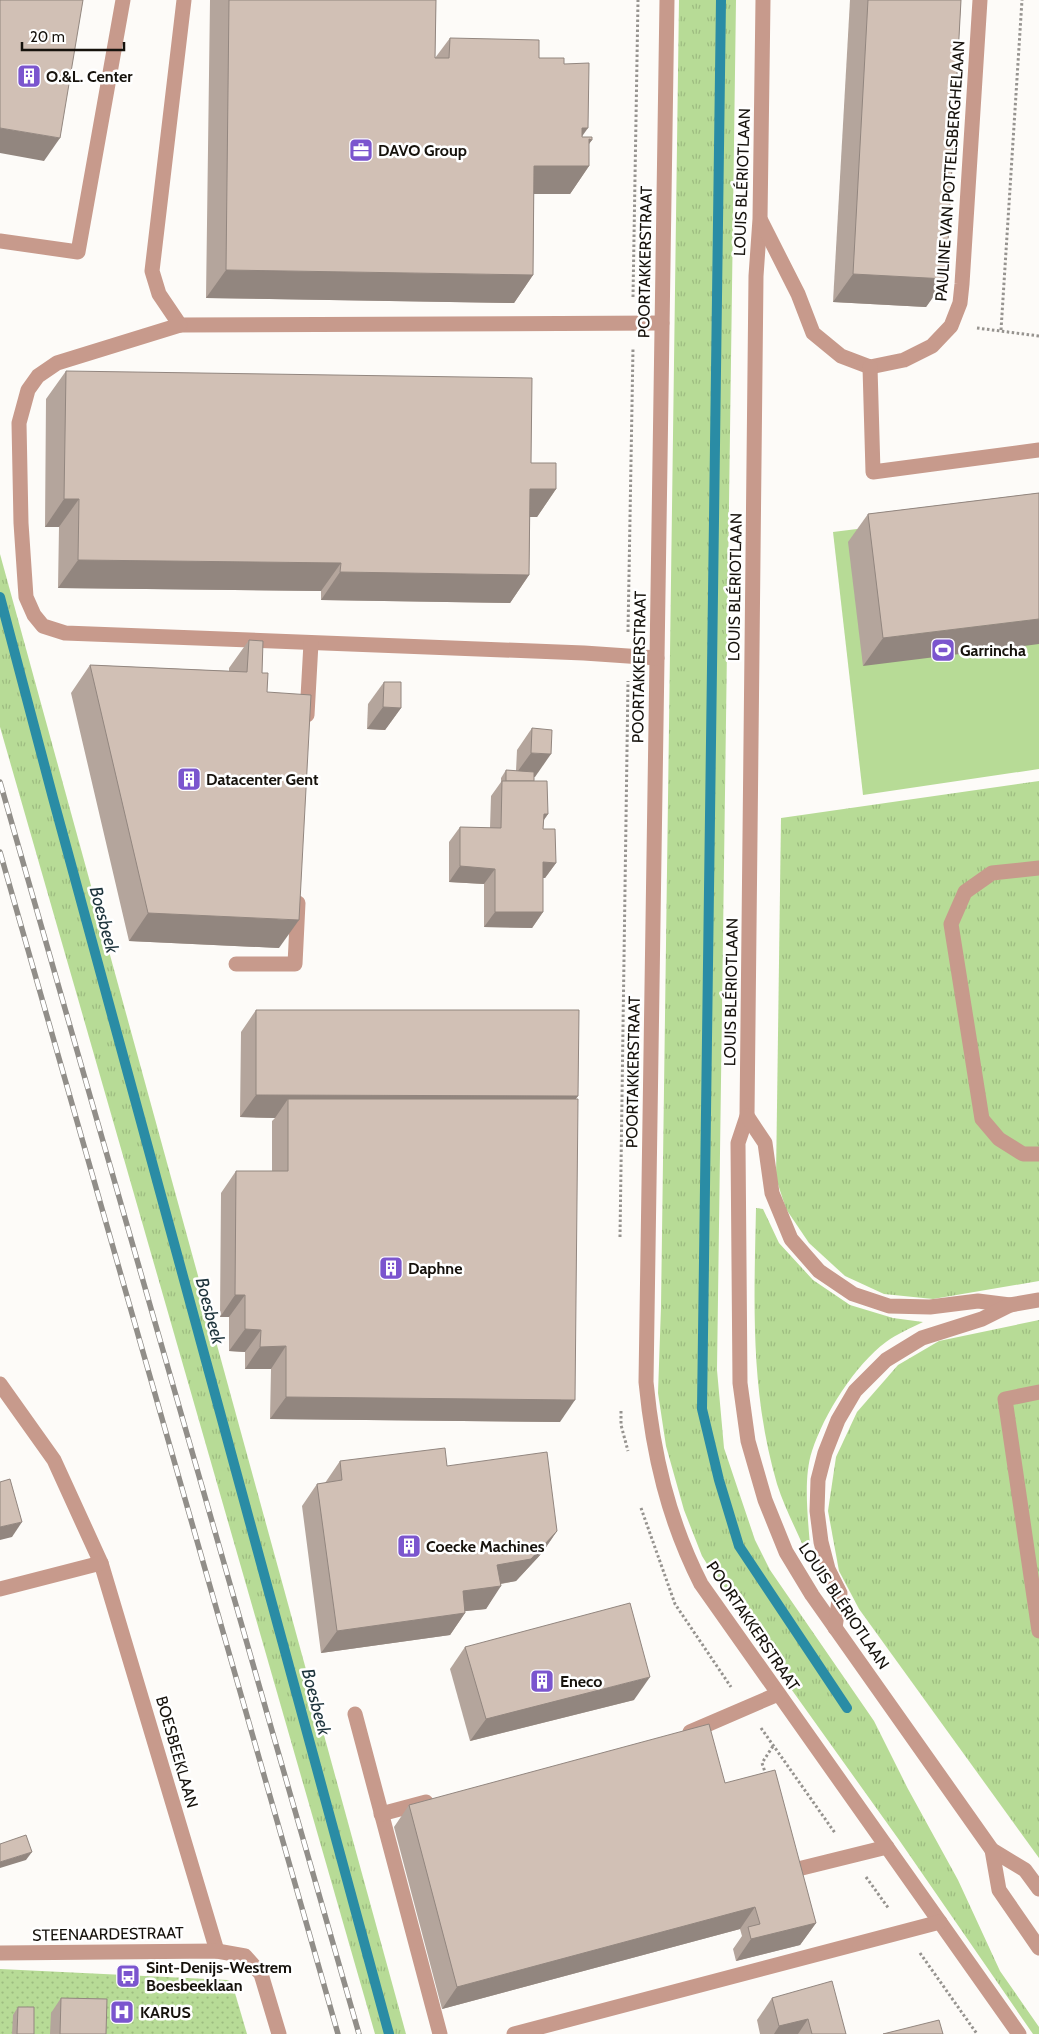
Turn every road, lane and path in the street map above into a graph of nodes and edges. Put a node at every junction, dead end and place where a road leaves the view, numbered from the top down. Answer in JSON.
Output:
{"nodes":[{"id":1,"x":122,"y":0,"type":"edge"},
{"id":2,"x":184,"y":0,"type":"edge"},
{"id":3,"x":667,"y":0,"type":"edge"},
{"id":4,"x":763,"y":0,"type":"edge"},
{"id":5,"x":980,"y":0,"type":"edge"},
{"id":6,"x":1022,"y":0,"type":"edge"},
{"id":7,"x":760,"y":219,"type":"junction"},
{"id":8,"x":0,"y":241,"type":"edge"},
{"id":9,"x":662,"y":323,"type":"junction"},
{"id":10,"x":180,"y":326,"type":"junction"},
{"id":11,"x":951,"y":326,"type":"junction"},
{"id":12,"x":1001,"y":330,"type":"junction"},
{"id":13,"x":1039,"y":336,"type":"edge"},
{"id":14,"x":870,"y":367,"type":"junction"},
{"id":15,"x":1039,"y":450,"type":"edge"},
{"id":16,"x":311,"y":643,"type":"junction"},
{"id":17,"x":657,"y":658,"type":"junction"},
{"id":18,"x":307,"y":730,"type":"edge"},
{"id":19,"x":1039,"y":868,"type":"edge"},
{"id":20,"x":299,"y":886,"type":"edge"},
{"id":21,"x":236,"y":964,"type":"dead end"},
{"id":22,"x":747,"y":1116,"type":"junction"},
{"id":23,"x":1039,"y":1154,"type":"edge"},
{"id":24,"x":1039,"y":1300,"type":"edge"},
{"id":25,"x":1010,"y":1305,"type":"junction"},
{"id":26,"x":0,"y":1384,"type":"edge"},
{"id":27,"x":1039,"y":1392,"type":"edge"},
{"id":28,"x":101,"y":1563,"type":"junction"},
{"id":29,"x":0,"y":1590,"type":"edge"},
{"id":30,"x":836,"y":1628,"type":"junction"},
{"id":31,"x":1039,"y":1631,"type":"edge"},
{"id":32,"x":778,"y":1694,"type":"junction"},
{"id":33,"x":355,"y":1714,"type":"dead end"},
{"id":34,"x":674,"y":1737,"type":"edge"},
{"id":35,"x":774,"y":1746,"type":"dead end"},
{"id":36,"x":768,"y":1782,"type":"edge"},
{"id":37,"x":439,"y":1799,"type":"edge"},
{"id":38,"x":381,"y":1814,"type":"junction"},
{"id":39,"x":887,"y":1847,"type":"junction"},
{"id":40,"x":992,"y":1850,"type":"junction"},
{"id":41,"x":798,"y":1869,"type":"edge"},
{"id":42,"x":1039,"y":1889,"type":"edge"},
{"id":43,"x":940,"y":1922,"type":"junction"},
{"id":44,"x":1039,"y":1948,"type":"edge"},
{"id":45,"x":217,"y":1951,"type":"junction"},
{"id":46,"x":0,"y":1953,"type":"edge"},
{"id":47,"x":279,"y":2034,"type":"edge"},
{"id":48,"x":440,"y":2034,"type":"edge"},
{"id":49,"x":514,"y":2034,"type":"edge"},
{"id":50,"x":1019,"y":2034,"type":"edge"}],
"edges":[{"from":1,"to":8,"type":"street"},
{"from":2,"to":10,"type":"street"},
{"from":3,"to":9,"type":"street","name":"POORTAKKERSTRAAT"},
{"from":4,"to":7,"type":"street","name":"LOUIS BLÉRIOTLAAN"},
{"from":5,"to":11,"type":"street","name":"PAULINE VAN POTTELSBERGHELAAN"},
{"from":6,"to":12,"type":"path"},
{"from":7,"to":14,"type":"street"},
{"from":7,"to":22,"type":"street","name":"LOUIS BLÉRIOTLAAN"},
{"from":9,"to":10,"type":"street"},
{"from":9,"to":17,"type":"street","name":"POORTAKKERSTRAAT"},
{"from":10,"to":16,"type":"street"},
{"from":11,"to":12,"type":"path"},
{"from":11,"to":14,"type":"street","name":"PAULINE VAN POTTELSBERGHELAAN"},
{"from":12,"to":13,"type":"path"},
{"from":14,"to":15,"type":"street"},
{"from":16,"to":17,"type":"street"},
{"from":16,"to":18,"type":"street"},
{"from":17,"to":32,"type":"street","name":"POORTAKKERSTRAAT"},
{"from":19,"to":23,"type":"street"},
{"from":20,"to":21,"type":"street"},
{"from":22,"to":25,"type":"street"},
{"from":22,"to":30,"type":"street","name":"LOUIS BLÉRIOTLAAN"},
{"from":24,"to":25,"type":"street"},
{"from":25,"to":30,"type":"street"},
{"from":26,"to":28,"type":"street","name":"BOESBEEKLAAN"},
{"from":27,"to":31,"type":"street"},
{"from":28,"to":29,"type":"street"},
{"from":28,"to":45,"type":"street","name":"BOESBEEKLAAN"},
{"from":30,"to":40,"type":"street","name":"LOUIS BLÉRIOTLAAN"},
{"from":32,"to":34,"type":"street"},
{"from":32,"to":39,"type":"street","name":"POORTAKKERSTRAAT"},
{"from":33,"to":38,"type":"street"},
{"from":35,"to":36,"type":"path"},
{"from":37,"to":38,"type":"street"},
{"from":38,"to":48,"type":"street"},
{"from":39,"to":41,"type":"street"},
{"from":39,"to":43,"type":"street","name":"POORTAKKERSTRAAT"},
{"from":40,"to":42,"type":"street","name":"LOUIS BLÉRIOTLAAN"},
{"from":40,"to":44,"type":"street"},
{"from":43,"to":49,"type":"street"},
{"from":43,"to":50,"type":"street","name":"POORTAKKERSTRAAT"},
{"from":45,"to":46,"type":"street","name":"STEENAARDESTRAAT"},
{"from":45,"to":47,"type":"street","name":"STEENAARDESTRAAT"}]}
